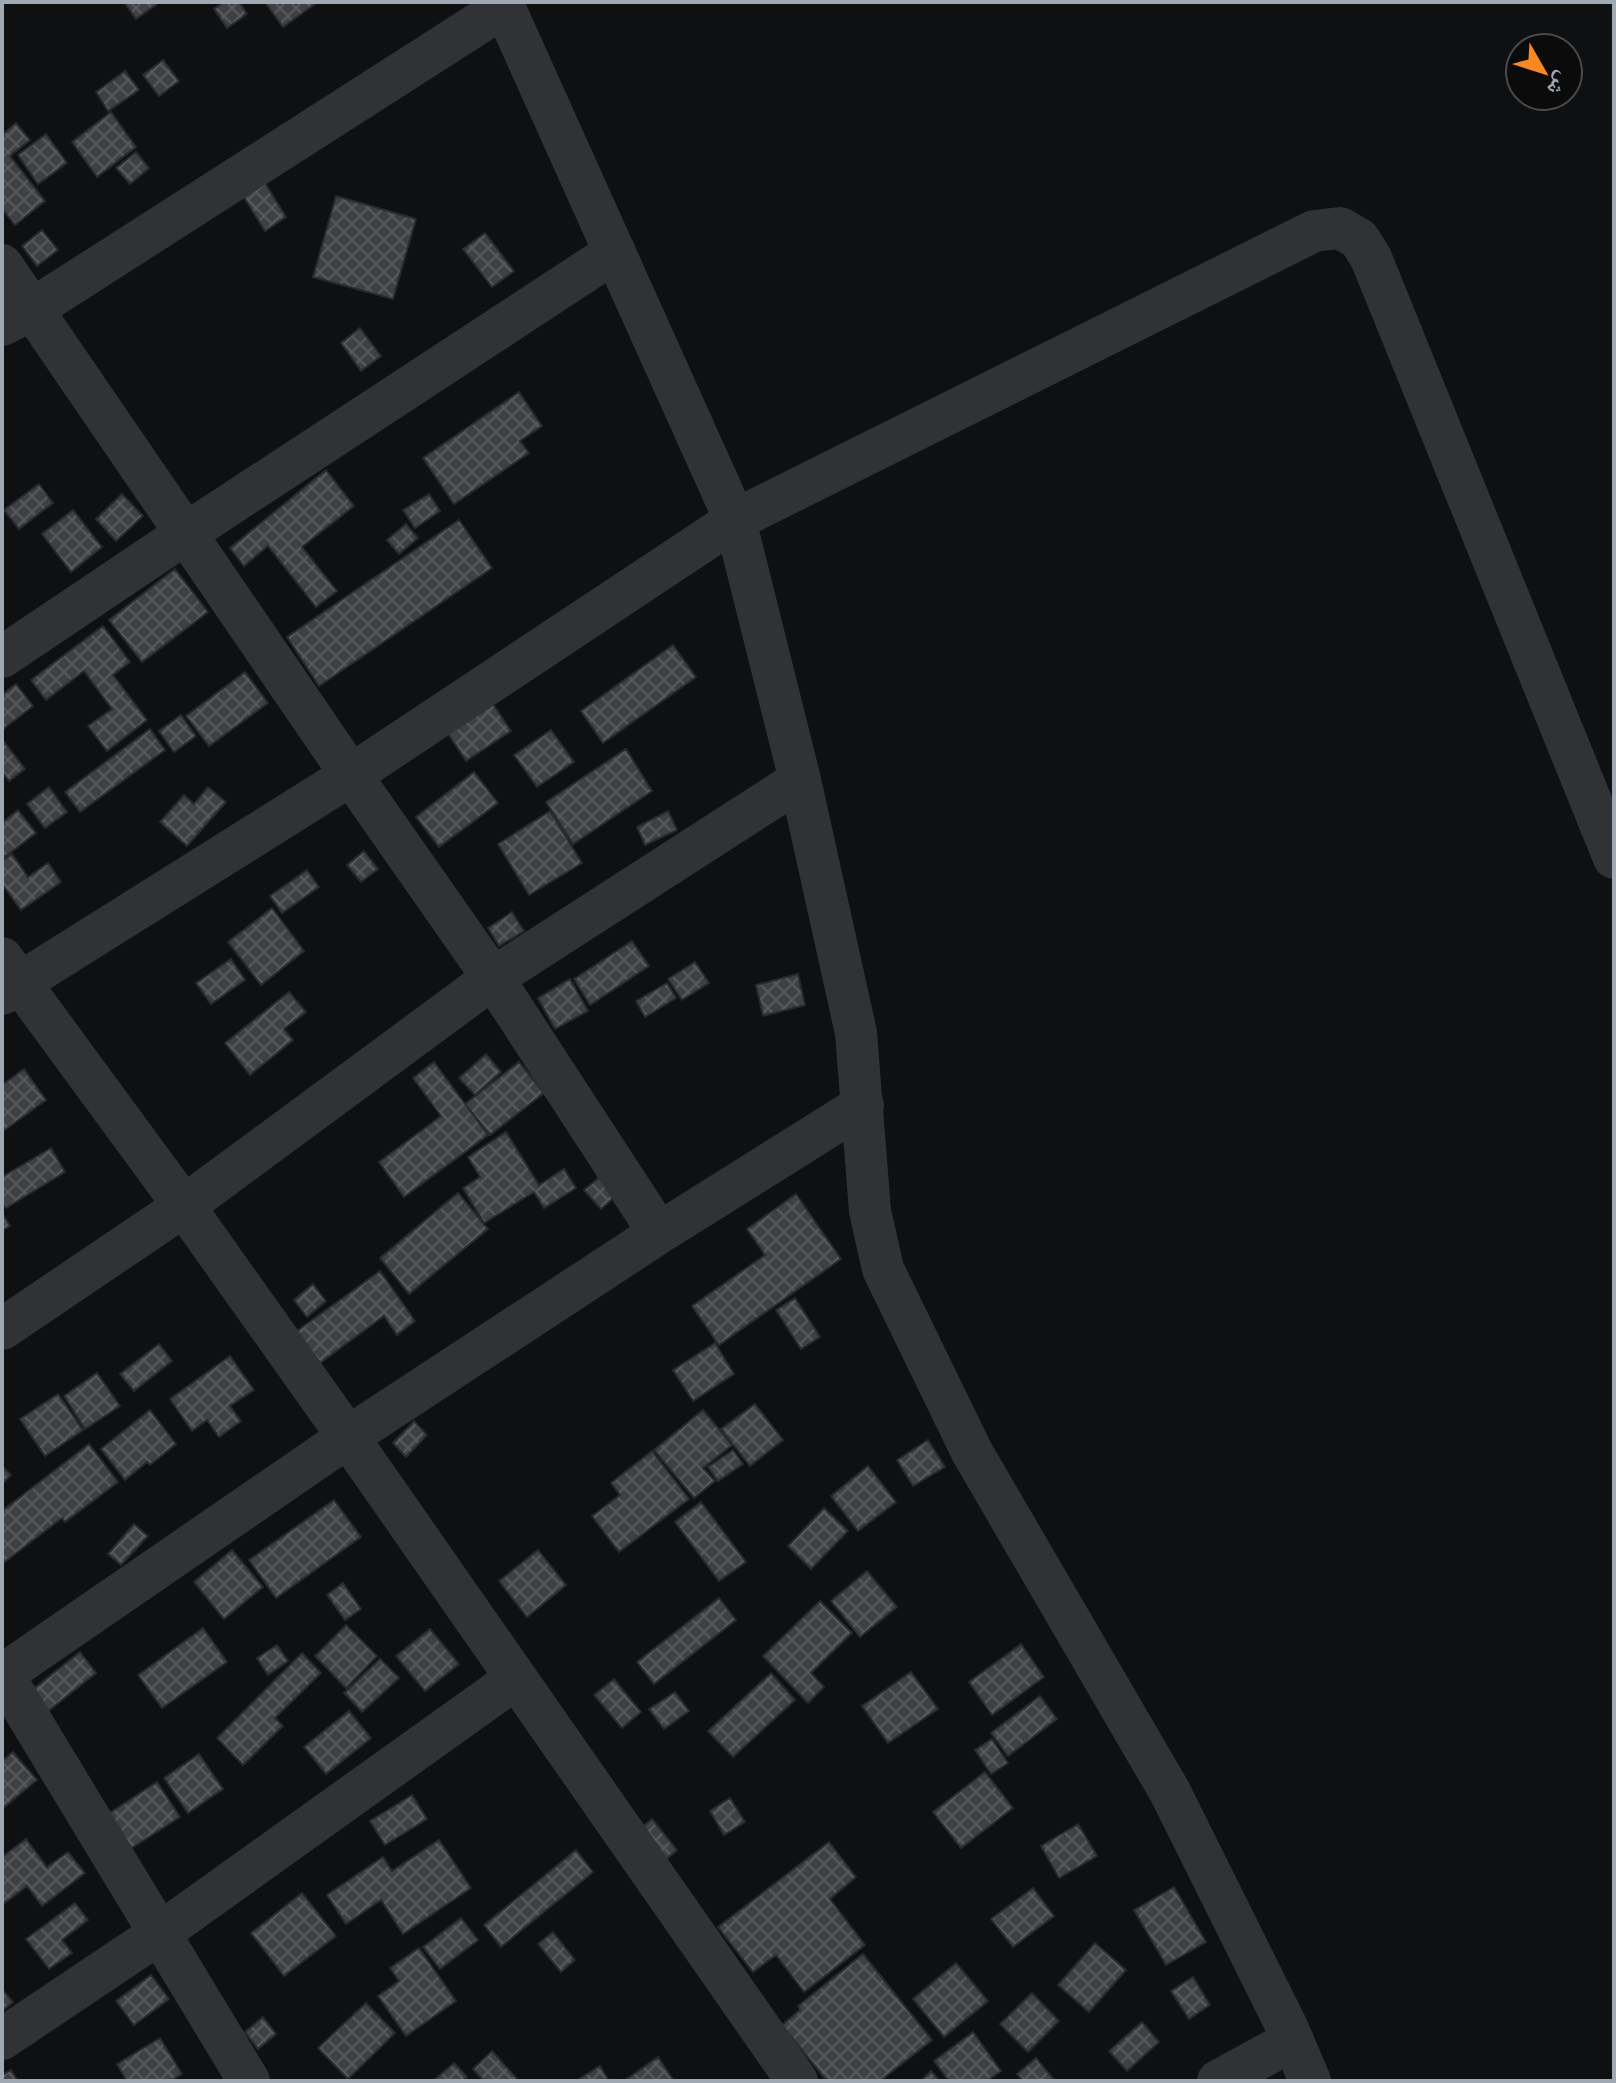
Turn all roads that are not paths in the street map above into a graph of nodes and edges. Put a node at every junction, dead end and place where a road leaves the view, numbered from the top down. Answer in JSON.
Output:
{"nodes":[{"id":1,"x":503,"y":5,"type":"edge"},
{"id":2,"x":615,"y":252,"type":"junction"},
{"id":3,"x":2,"y":265,"type":"edge"},
{"id":4,"x":17,"y":317,"type":"edge"},
{"id":5,"x":735,"y":520,"type":"junction"},
{"id":6,"x":185,"y":534,"type":"junction"},
{"id":7,"x":2,"y":657,"type":"edge"},
{"id":8,"x":351,"y":775,"type":"junction"},
{"id":9,"x":800,"y":780,"type":"junction"},
{"id":10,"x":1614,"y":858,"type":"edge"},
{"id":11,"x":493,"y":978,"type":"junction"},
{"id":12,"x":8,"y":979,"type":"edge"},
{"id":13,"x":863,"y":1105,"type":"junction"},
{"id":14,"x":184,"y":1206,"type":"junction"},
{"id":15,"x":659,"y":1233,"type":"junction"},
{"id":16,"x":2,"y":1329,"type":"edge"},
{"id":17,"x":348,"y":1437,"type":"junction"},
{"id":18,"x":2,"y":1674,"type":"edge"},
{"id":19,"x":515,"y":1679,"type":"junction"},
{"id":20,"x":160,"y":1933,"type":"junction"},
{"id":21,"x":2,"y":2039,"type":"edge"},
{"id":22,"x":1293,"y":2040,"type":"junction"},
{"id":23,"x":249,"y":2081,"type":"edge"},
{"id":24,"x":797,"y":2081,"type":"edge"},
{"id":25,"x":1218,"y":2081,"type":"edge"},
{"id":26,"x":1310,"y":2081,"type":"edge"}],
"edges":[{"from":1,"to":2,"type":"street"},
{"from":1,"to":4,"type":"street"},
{"from":2,"to":5,"type":"street"},
{"from":2,"to":6,"type":"street"},
{"from":3,"to":4,"type":"street"},
{"from":4,"to":6,"type":"street"},
{"from":5,"to":8,"type":"street"},
{"from":5,"to":9,"type":"street"},
{"from":5,"to":10,"type":"street"},
{"from":6,"to":7,"type":"street"},
{"from":6,"to":8,"type":"street"},
{"from":8,"to":11,"type":"street"},
{"from":8,"to":12,"type":"street"},
{"from":9,"to":11,"type":"street"},
{"from":9,"to":13,"type":"street"},
{"from":11,"to":14,"type":"street"},
{"from":11,"to":15,"type":"street"},
{"from":12,"to":14,"type":"street"},
{"from":13,"to":15,"type":"street"},
{"from":13,"to":22,"type":"street"},
{"from":14,"to":16,"type":"street"},
{"from":14,"to":17,"type":"street"},
{"from":15,"to":17,"type":"street"},
{"from":17,"to":18,"type":"street"},
{"from":17,"to":19,"type":"street"},
{"from":18,"to":20,"type":"street"},
{"from":19,"to":20,"type":"street"},
{"from":19,"to":24,"type":"street"},
{"from":20,"to":21,"type":"street"},
{"from":20,"to":23,"type":"street"},
{"from":22,"to":25,"type":"street"},
{"from":22,"to":26,"type":"street"}]}
